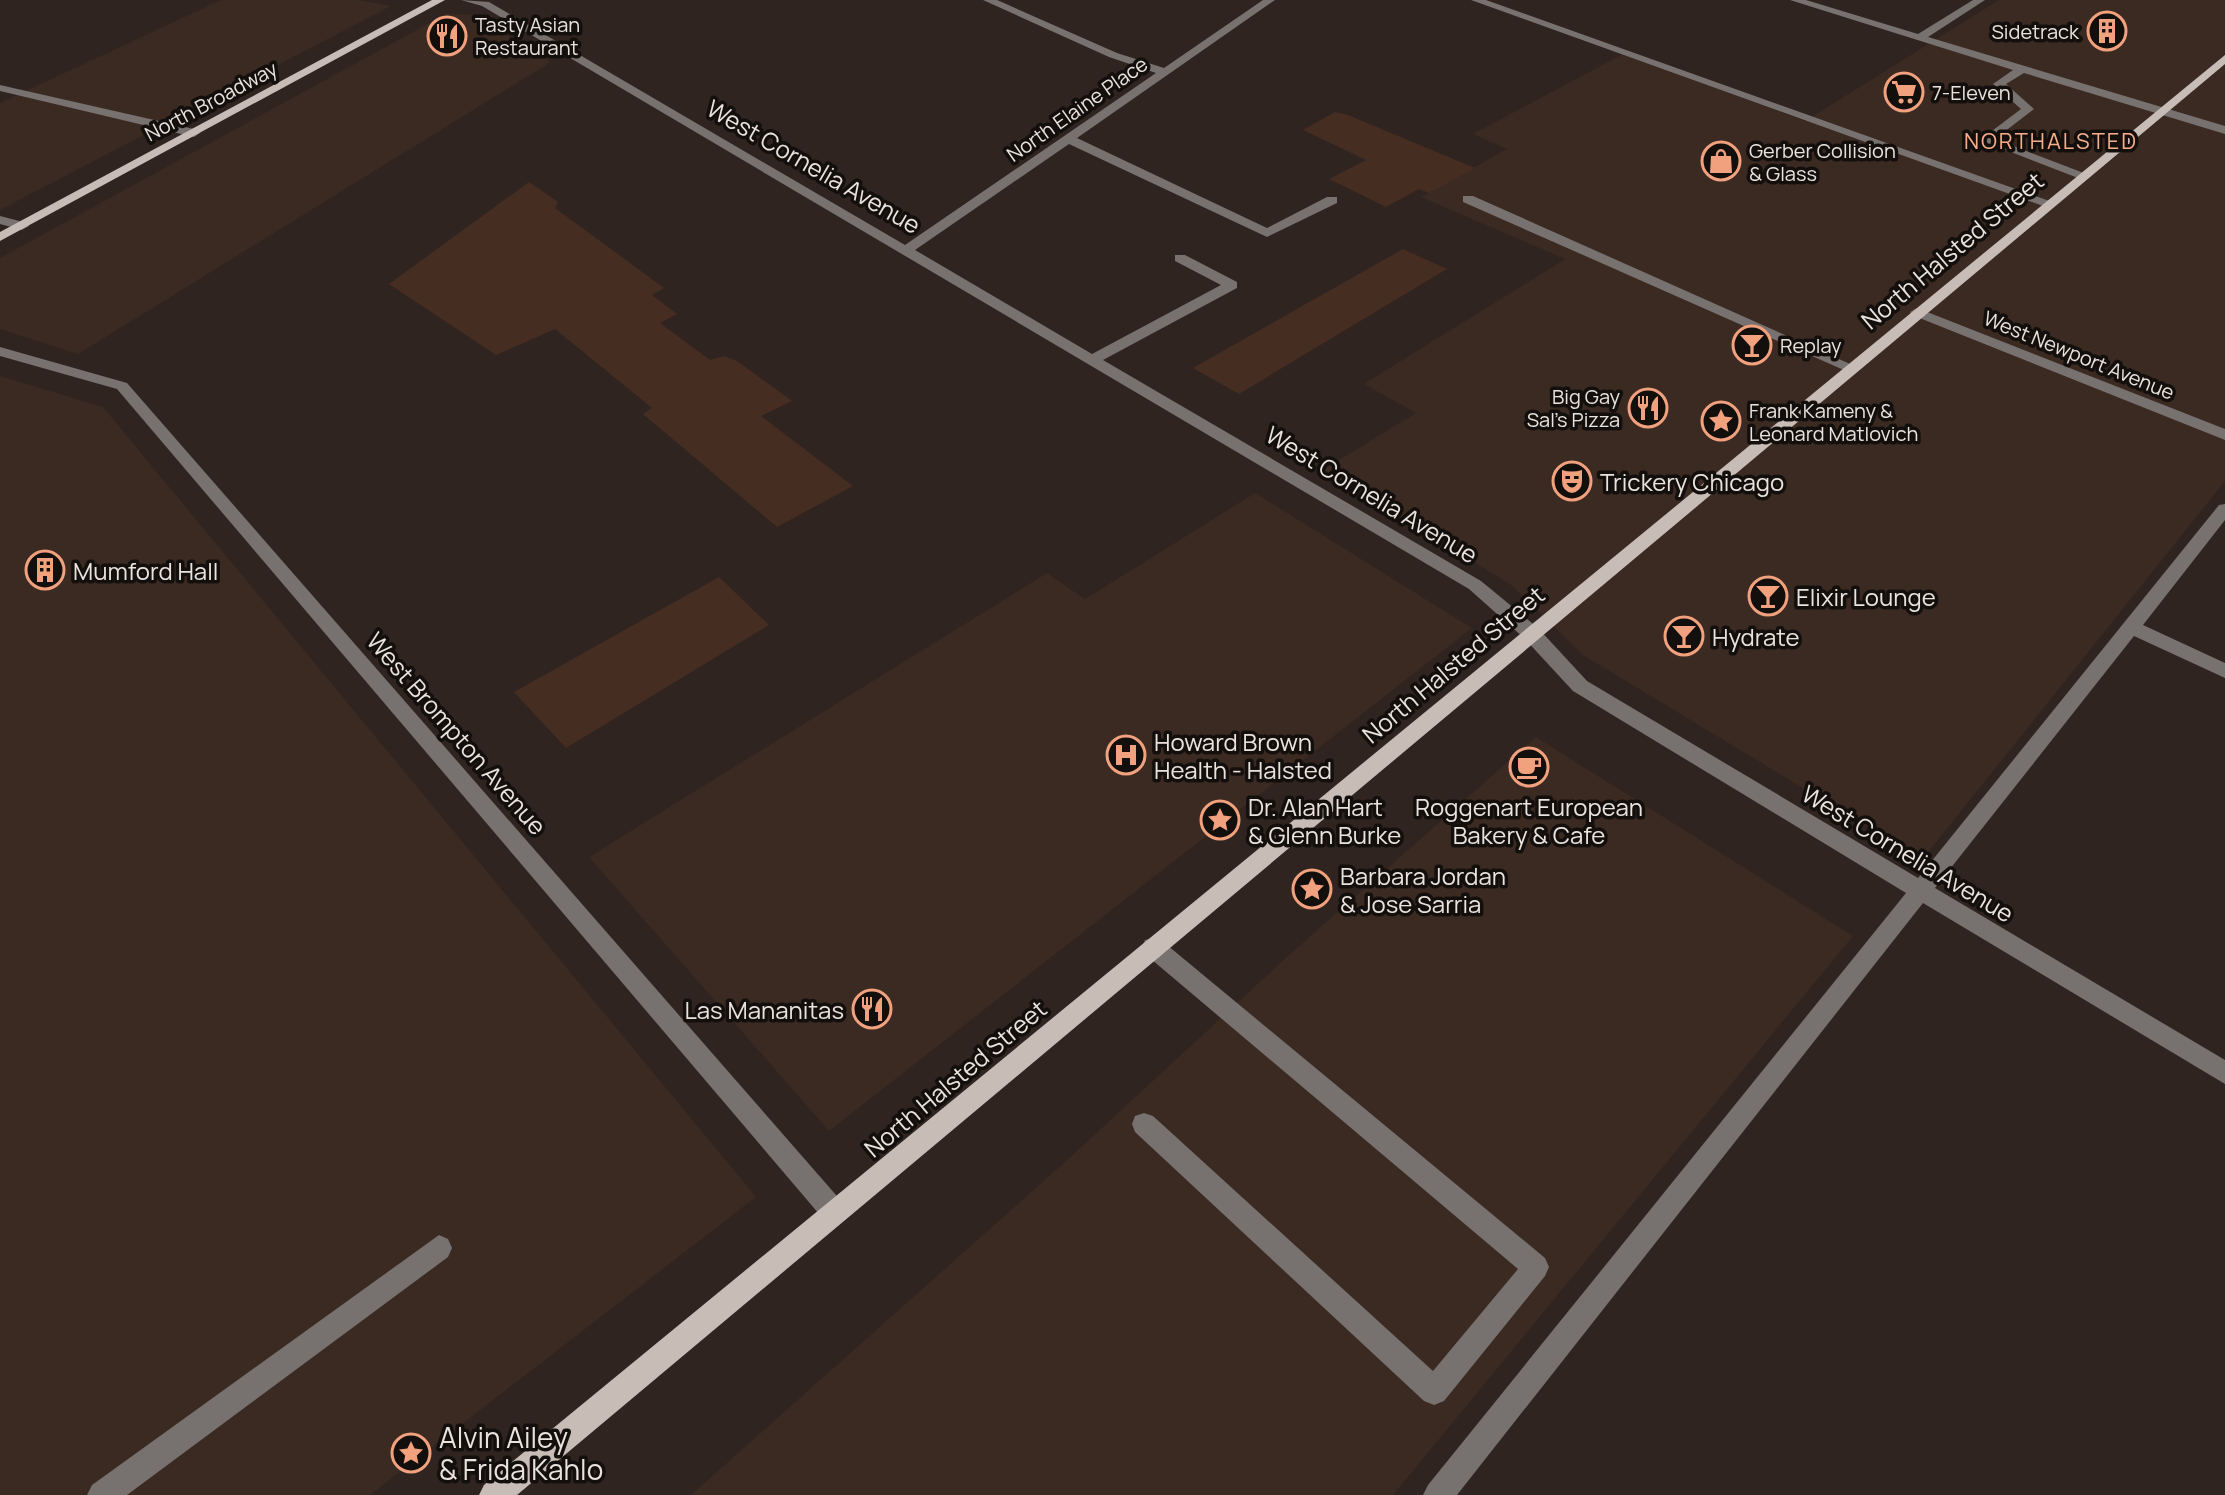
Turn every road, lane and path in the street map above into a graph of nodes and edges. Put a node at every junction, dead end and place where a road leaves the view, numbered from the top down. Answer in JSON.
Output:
{"nodes":[{"id":1,"x":440,"y":0,"type":"edge"},
{"id":2,"x":466,"y":0,"type":"edge"},
{"id":3,"x":988,"y":0,"type":"edge"},
{"id":4,"x":1270,"y":0,"type":"edge"},
{"id":5,"x":1476,"y":0,"type":"edge"},
{"id":6,"x":1795,"y":0,"type":"edge"},
{"id":7,"x":1980,"y":0,"type":"edge"},
{"id":8,"x":1919,"y":38,"type":"junction"},
{"id":9,"x":2225,"y":58,"type":"edge"},
{"id":10,"x":2022,"y":69,"type":"junction"},
{"id":11,"x":1165,"y":72,"type":"junction"},
{"id":12,"x":0,"y":88,"type":"edge"},
{"id":13,"x":2161,"y":111,"type":"junction"},
{"id":14,"x":2225,"y":130,"type":"edge"},
{"id":15,"x":194,"y":133,"type":"junction"},
{"id":16,"x":1068,"y":139,"type":"junction"},
{"id":17,"x":2083,"y":175,"type":"junction"},
{"id":18,"x":1468,"y":199,"type":"dead end"},
{"id":19,"x":1332,"y":200,"type":"dead end"},
{"id":20,"x":2048,"y":203,"type":"junction"},
{"id":21,"x":0,"y":220,"type":"edge"},
{"id":22,"x":22,"y":226,"type":"junction"},
{"id":23,"x":0,"y":237,"type":"edge"},
{"id":24,"x":906,"y":250,"type":"junction"},
{"id":25,"x":1180,"y":258,"type":"dead end"},
{"id":26,"x":1917,"y":312,"type":"junction"},
{"id":27,"x":0,"y":351,"type":"edge"},
{"id":28,"x":1092,"y":360,"type":"junction"},
{"id":29,"x":1851,"y":368,"type":"junction"},
{"id":30,"x":2225,"y":435,"type":"edge"},
{"id":31,"x":2225,"y":509,"type":"edge"},
{"id":32,"x":2131,"y":627,"type":"junction"},
{"id":33,"x":1531,"y":633,"type":"junction"},
{"id":34,"x":2225,"y":671,"type":"edge"},
{"id":35,"x":1922,"y":891,"type":"junction"},
{"id":36,"x":1153,"y":947,"type":"junction"},
{"id":37,"x":2225,"y":1073,"type":"edge"},
{"id":38,"x":1144,"y":1124,"type":"dead end"},
{"id":39,"x":834,"y":1212,"type":"junction"},
{"id":40,"x":439,"y":1248,"type":"dead end"},
{"id":41,"x":102,"y":1495,"type":"edge"},
{"id":42,"x":494,"y":1495,"type":"edge"},
{"id":43,"x":1438,"y":1495,"type":"edge"}],
"edges":[{"from":1,"to":15,"type":"main road","name":"North Broadway"},
{"from":2,"to":24,"type":"street","name":"West Cornelia Avenue"},
{"from":3,"to":11,"type":"street"},
{"from":4,"to":11,"type":"street","name":"North Elaine Place"},
{"from":5,"to":20,"type":"street"},
{"from":6,"to":8,"type":"street"},
{"from":7,"to":8,"type":"street"},
{"from":8,"to":10,"type":"street"},
{"from":9,"to":13,"type":"main road","name":"North Halsted Street"},
{"from":10,"to":13,"type":"street"},
{"from":10,"to":17,"type":"street"},
{"from":11,"to":16,"type":"street","name":"North Elaine Place"},
{"from":12,"to":15,"type":"street"},
{"from":13,"to":14,"type":"street"},
{"from":13,"to":17,"type":"main road","name":"North Halsted Street"},
{"from":15,"to":22,"type":"main road","name":"North Broadway"},
{"from":16,"to":19,"type":"street"},
{"from":16,"to":24,"type":"street","name":"North Elaine Place"},
{"from":17,"to":20,"type":"main road","name":"North Halsted Street"},
{"from":18,"to":29,"type":"street"},
{"from":20,"to":26,"type":"main road","name":"North Halsted Street"},
{"from":21,"to":22,"type":"street"},
{"from":22,"to":23,"type":"main road","name":"North Broadway"},
{"from":24,"to":28,"type":"street","name":"West Cornelia Avenue"},
{"from":25,"to":28,"type":"street"},
{"from":26,"to":29,"type":"main road","name":"North Halsted Street"},
{"from":26,"to":30,"type":"street","name":"West Newport Avenue"},
{"from":27,"to":39,"type":"street","name":"West Brompton Avenue"},
{"from":28,"to":33,"type":"street","name":"West Cornelia Avenue"},
{"from":29,"to":33,"type":"main road","name":"North Halsted Street"},
{"from":31,"to":32,"type":"street"},
{"from":32,"to":34,"type":"street"},
{"from":32,"to":35,"type":"street"},
{"from":33,"to":35,"type":"street","name":"West Cornelia Avenue"},
{"from":33,"to":36,"type":"main road","name":"North Halsted Street"},
{"from":35,"to":37,"type":"street","name":"West Cornelia Avenue"},
{"from":35,"to":43,"type":"street"},
{"from":36,"to":38,"type":"street"},
{"from":36,"to":39,"type":"main road","name":"North Halsted Street"},
{"from":39,"to":42,"type":"main road","name":"North Halsted Street"},
{"from":40,"to":41,"type":"street"}]}
